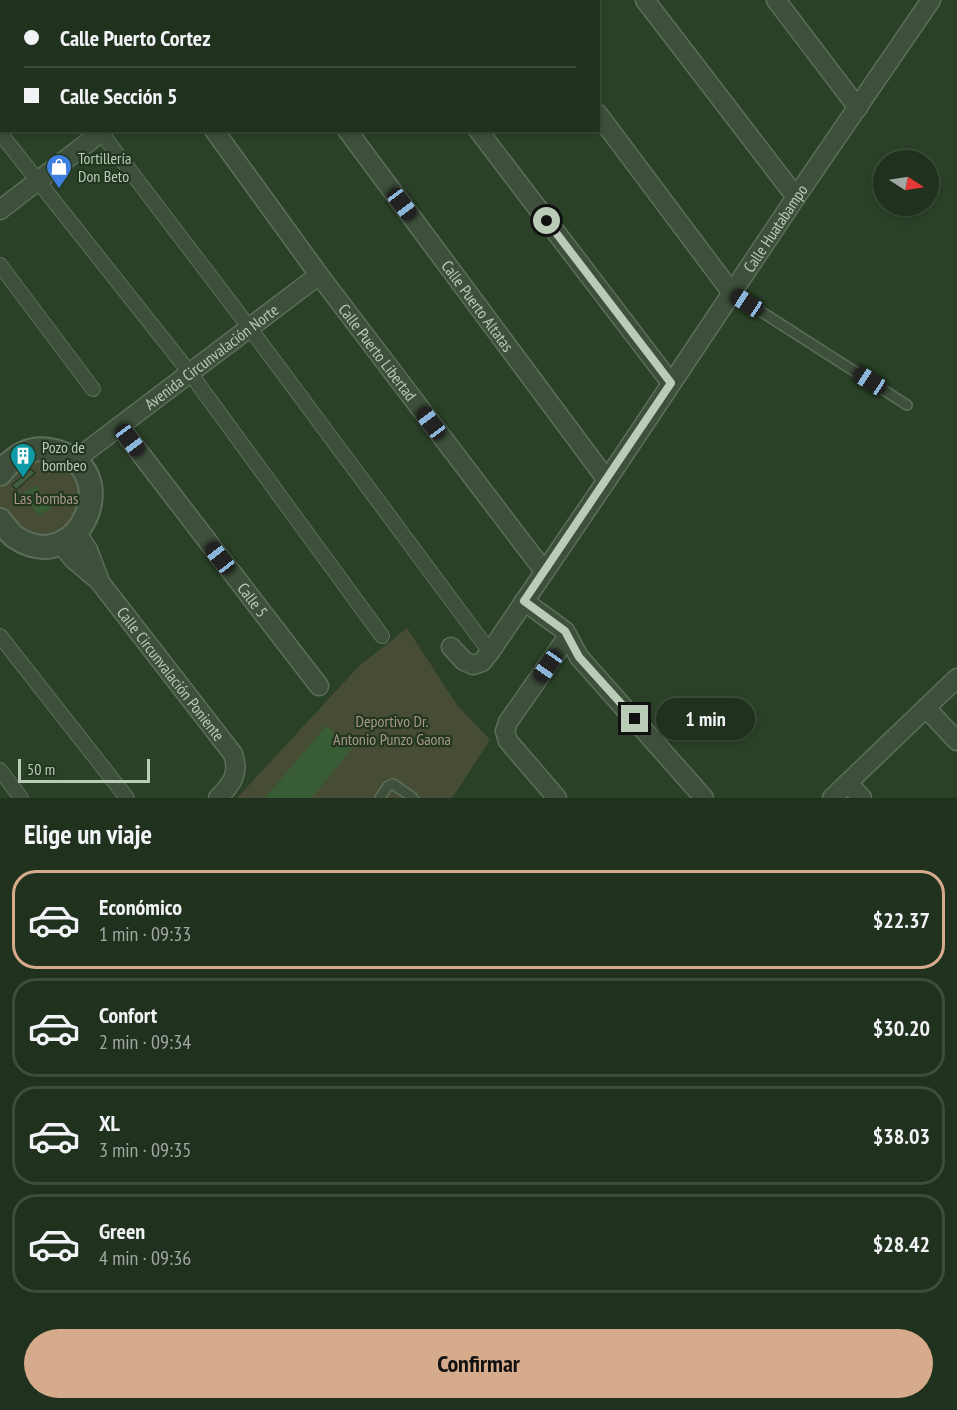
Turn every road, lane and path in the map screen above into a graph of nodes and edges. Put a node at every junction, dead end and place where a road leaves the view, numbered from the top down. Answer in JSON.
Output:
{"nodes":[{"id":1,"x":645,"y":0,"type":"edge"},
{"id":2,"x":777,"y":0,"type":"edge"},
{"id":3,"x":932,"y":0,"type":"edge"},
{"id":4,"x":858,"y":108,"type":"junction"},
{"id":5,"x":600,"y":117,"type":"edge"},
{"id":6,"x":100,"y":132,"type":"edge"},
{"id":7,"x":102,"y":132,"type":"edge"},
{"id":8,"x":215,"y":132,"type":"edge"},
{"id":9,"x":348,"y":132,"type":"edge"},
{"id":10,"x":480,"y":132,"type":"edge"},
{"id":11,"x":0,"y":133,"type":"edge"},
{"id":12,"x":38,"y":181,"type":"junction"},
{"id":13,"x":796,"y":197,"type":"junction"},
{"id":14,"x":0,"y":210,"type":"edge"},
{"id":15,"x":0,"y":265,"type":"edge"},
{"id":16,"x":319,"y":275,"type":"junction"},
{"id":17,"x":732,"y":293,"type":"junction"},
{"id":18,"x":249,"y":327,"type":"junction"},
{"id":19,"x":190,"y":373,"type":"junction"},
{"id":20,"x":671,"y":383,"type":"junction"},
{"id":21,"x":93,"y":388,"type":"dead end"},
{"id":22,"x":907,"y":405,"type":"dead end"},
{"id":23,"x":120,"y":427,"type":"junction"},
{"id":24,"x":75,"y":460,"type":"junction"},
{"id":25,"x":3,"y":461,"type":"edge"},
{"id":26,"x":607,"y":480,"type":"junction"},
{"id":27,"x":0,"y":520,"type":"edge"},
{"id":28,"x":68,"y":538,"type":"junction"},
{"id":29,"x":544,"y":571,"type":"junction"},
{"id":30,"x":524,"y":601,"type":"junction"},
{"id":31,"x":0,"y":636,"type":"edge"},
{"id":32,"x":382,"y":636,"type":"dead end"},
{"id":33,"x":568,"y":636,"type":"junction"},
{"id":34,"x":451,"y":647,"type":"dead end"},
{"id":35,"x":490,"y":652,"type":"junction"},
{"id":36,"x":957,"y":678,"type":"edge"},
{"id":37,"x":319,"y":686,"type":"dead end"},
{"id":38,"x":926,"y":708,"type":"junction"},
{"id":39,"x":957,"y":741,"type":"edge"},
{"id":40,"x":0,"y":770,"type":"edge"},
{"id":41,"x":848,"y":783,"type":"junction"},
{"id":42,"x":21,"y":798,"type":"edge"},
{"id":43,"x":127,"y":798,"type":"edge"},
{"id":44,"x":218,"y":798,"type":"edge"},
{"id":45,"x":380,"y":798,"type":"edge"},
{"id":46,"x":413,"y":798,"type":"edge"},
{"id":47,"x":557,"y":798,"type":"edge"},
{"id":48,"x":704,"y":798,"type":"edge"},
{"id":49,"x":832,"y":798,"type":"edge"},
{"id":50,"x":862,"y":798,"type":"edge"}],
"edges":[{"from":1,"to":13,"type":"street"},
{"from":2,"to":4,"type":"street"},
{"from":3,"to":4,"type":"street","name":"Calle Huatabampo"},
{"from":4,"to":13,"type":"street","name":"Calle Huatabampo"},
{"from":5,"to":17,"type":"street"},
{"from":6,"to":12,"type":"street"},
{"from":7,"to":18,"type":"street"},
{"from":8,"to":16,"type":"street","name":"Calle Puerto Libertad"},
{"from":9,"to":26,"type":"street","name":"Calle Puerto Altatas"},
{"from":10,"to":20,"type":"street"},
{"from":11,"to":12,"type":"street"},
{"from":12,"to":14,"type":"street"},
{"from":12,"to":19,"type":"street"},
{"from":13,"to":17,"type":"street","name":"Calle Huatabampo"},
{"from":15,"to":21,"type":"street"},
{"from":16,"to":18,"type":"street","name":"Avenida Circunvalación Norte"},
{"from":16,"to":29,"type":"street","name":"Calle Puerto Libertad"},
{"from":17,"to":20,"type":"street","name":"Calle Huatabampo"},
{"from":17,"to":22,"type":"lane"},
{"from":18,"to":19,"type":"street","name":"Avenida Circunvalación Norte"},
{"from":18,"to":35,"type":"street"},
{"from":19,"to":23,"type":"street","name":"Avenida Circunvalación Norte"},
{"from":19,"to":32,"type":"street"},
{"from":20,"to":26,"type":"street","name":"Calle Huatabampo"},
{"from":23,"to":24,"type":"street","name":"Avenida Circunvalación Norte"},
{"from":23,"to":37,"type":"street","name":"Calle 5"},
{"from":24,"to":25,"type":"street"},
{"from":24,"to":28,"type":"street"},
{"from":26,"to":29,"type":"street","name":"Calle Huatabampo"},
{"from":27,"to":28,"type":"street"},
{"from":28,"to":44,"type":"street","name":"Calle Circunvalación Poniente"},
{"from":29,"to":30,"type":"street","name":"Calle Huatabampo"},
{"from":30,"to":33,"type":"street"},
{"from":30,"to":35,"type":"street","name":"Calle Huatabampo"},
{"from":31,"to":43,"type":"street"},
{"from":33,"to":47,"type":"street"},
{"from":33,"to":48,"type":"street"},
{"from":34,"to":35,"type":"street"},
{"from":36,"to":38,"type":"street"},
{"from":38,"to":39,"type":"street"},
{"from":38,"to":41,"type":"street"},
{"from":40,"to":42,"type":"street"},
{"from":41,"to":49,"type":"street"},
{"from":41,"to":50,"type":"street"},
{"from":45,"to":46,"type":"lane"}]}
